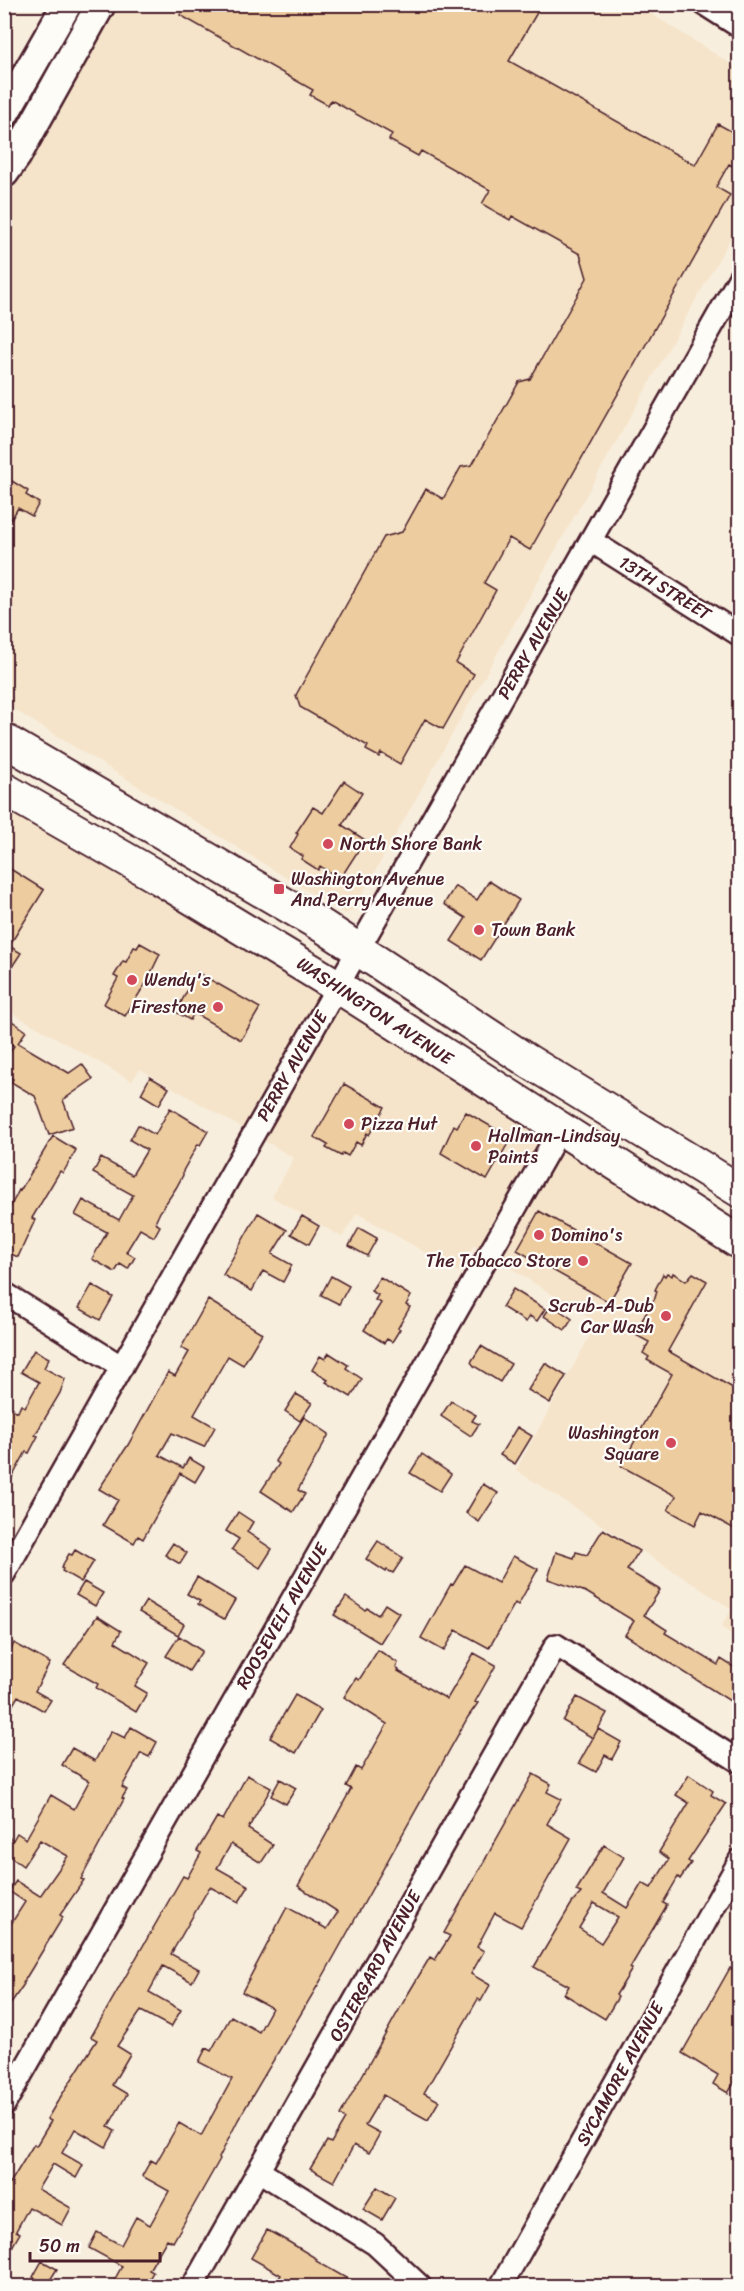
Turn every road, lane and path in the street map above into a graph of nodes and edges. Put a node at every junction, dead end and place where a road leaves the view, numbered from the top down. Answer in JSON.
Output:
{"nodes":[{"id":1,"x":67,"y":4,"type":"edge"},
{"id":2,"x":101,"y":4,"type":"edge"},
{"id":3,"x":704,"y":4,"type":"edge"},
{"id":4,"x":740,"y":27,"type":"edge"},
{"id":5,"x":4,"y":114,"type":"edge"},
{"id":6,"x":5,"y":170,"type":"edge"},
{"id":7,"x":740,"y":277,"type":"edge"},
{"id":8,"x":591,"y":541,"type":"junction"},
{"id":9,"x":740,"y":635,"type":"edge"},
{"id":10,"x":4,"y":740,"type":"edge"},
{"id":11,"x":4,"y":768,"type":"edge"},
{"id":12,"x":85,"y":788,"type":"junction"},
{"id":13,"x":11,"y":793,"type":"edge"},
{"id":14,"x":190,"y":848,"type":"junction"},
{"id":15,"x":159,"y":878,"type":"junction"},
{"id":16,"x":359,"y":951,"type":"junction"},
{"id":17,"x":338,"y":986,"type":"junction"},
{"id":18,"x":528,"y":1061,"type":"junction"},
{"id":19,"x":561,"y":1128,"type":"junction"},
{"id":20,"x":740,"y":1191,"type":"edge"},
{"id":21,"x":740,"y":1243,"type":"edge"},
{"id":22,"x":4,"y":1293,"type":"edge"},
{"id":23,"x":122,"y":1367,"type":"junction"},
{"id":24,"x":4,"y":1574,"type":"edge"},
{"id":25,"x":740,"y":1762,"type":"edge"},
{"id":26,"x":740,"y":1860,"type":"edge"},
{"id":27,"x":4,"y":2105,"type":"edge"},
{"id":28,"x":259,"y":2171,"type":"junction"},
{"id":29,"x":194,"y":2286,"type":"edge"},
{"id":30,"x":420,"y":2286,"type":"edge"},
{"id":31,"x":501,"y":2286,"type":"edge"}],
"edges":[{"from":1,"to":5,"type":"street"},
{"from":2,"to":6,"type":"street"},
{"from":3,"to":4,"type":"street"},
{"from":7,"to":8,"type":"street","name":"PERRY AVENUE"},
{"from":8,"to":9,"type":"street","name":"13TH STREET"},
{"from":8,"to":16,"type":"street","name":"PERRY AVENUE"},
{"from":10,"to":12,"type":"main road"},
{"from":11,"to":12,"type":"main road"},
{"from":12,"to":14,"type":"main road"},
{"from":13,"to":14,"type":"main road"},
{"from":13,"to":15,"type":"main road","name":"WASHINGTON AVENUE"},
{"from":14,"to":16,"type":"main road"},
{"from":15,"to":16,"type":"main road"},
{"from":15,"to":17,"type":"main road","name":"WASHINGTON AVENUE"},
{"from":16,"to":17,"type":"street","name":"PERRY AVENUE"},
{"from":16,"to":18,"type":"main road"},
{"from":17,"to":18,"type":"main road"},
{"from":17,"to":19,"type":"main road","name":"WASHINGTON AVENUE"},
{"from":17,"to":23,"type":"street","name":"PERRY AVENUE"},
{"from":18,"to":20,"type":"main road"},
{"from":19,"to":21,"type":"main road","name":"WASHINGTON AVENUE"},
{"from":19,"to":27,"type":"street","name":"ROOSEVELT AVENUE"},
{"from":22,"to":23,"type":"street"},
{"from":23,"to":24,"type":"street","name":"PERRY AVENUE"},
{"from":25,"to":28,"type":"street","name":"OSTERGARD AVENUE"},
{"from":26,"to":31,"type":"street","name":"SYCAMORE AVENUE"},
{"from":28,"to":29,"type":"street","name":"OSTERGARD AVENUE"},
{"from":28,"to":30,"type":"street"}]}
